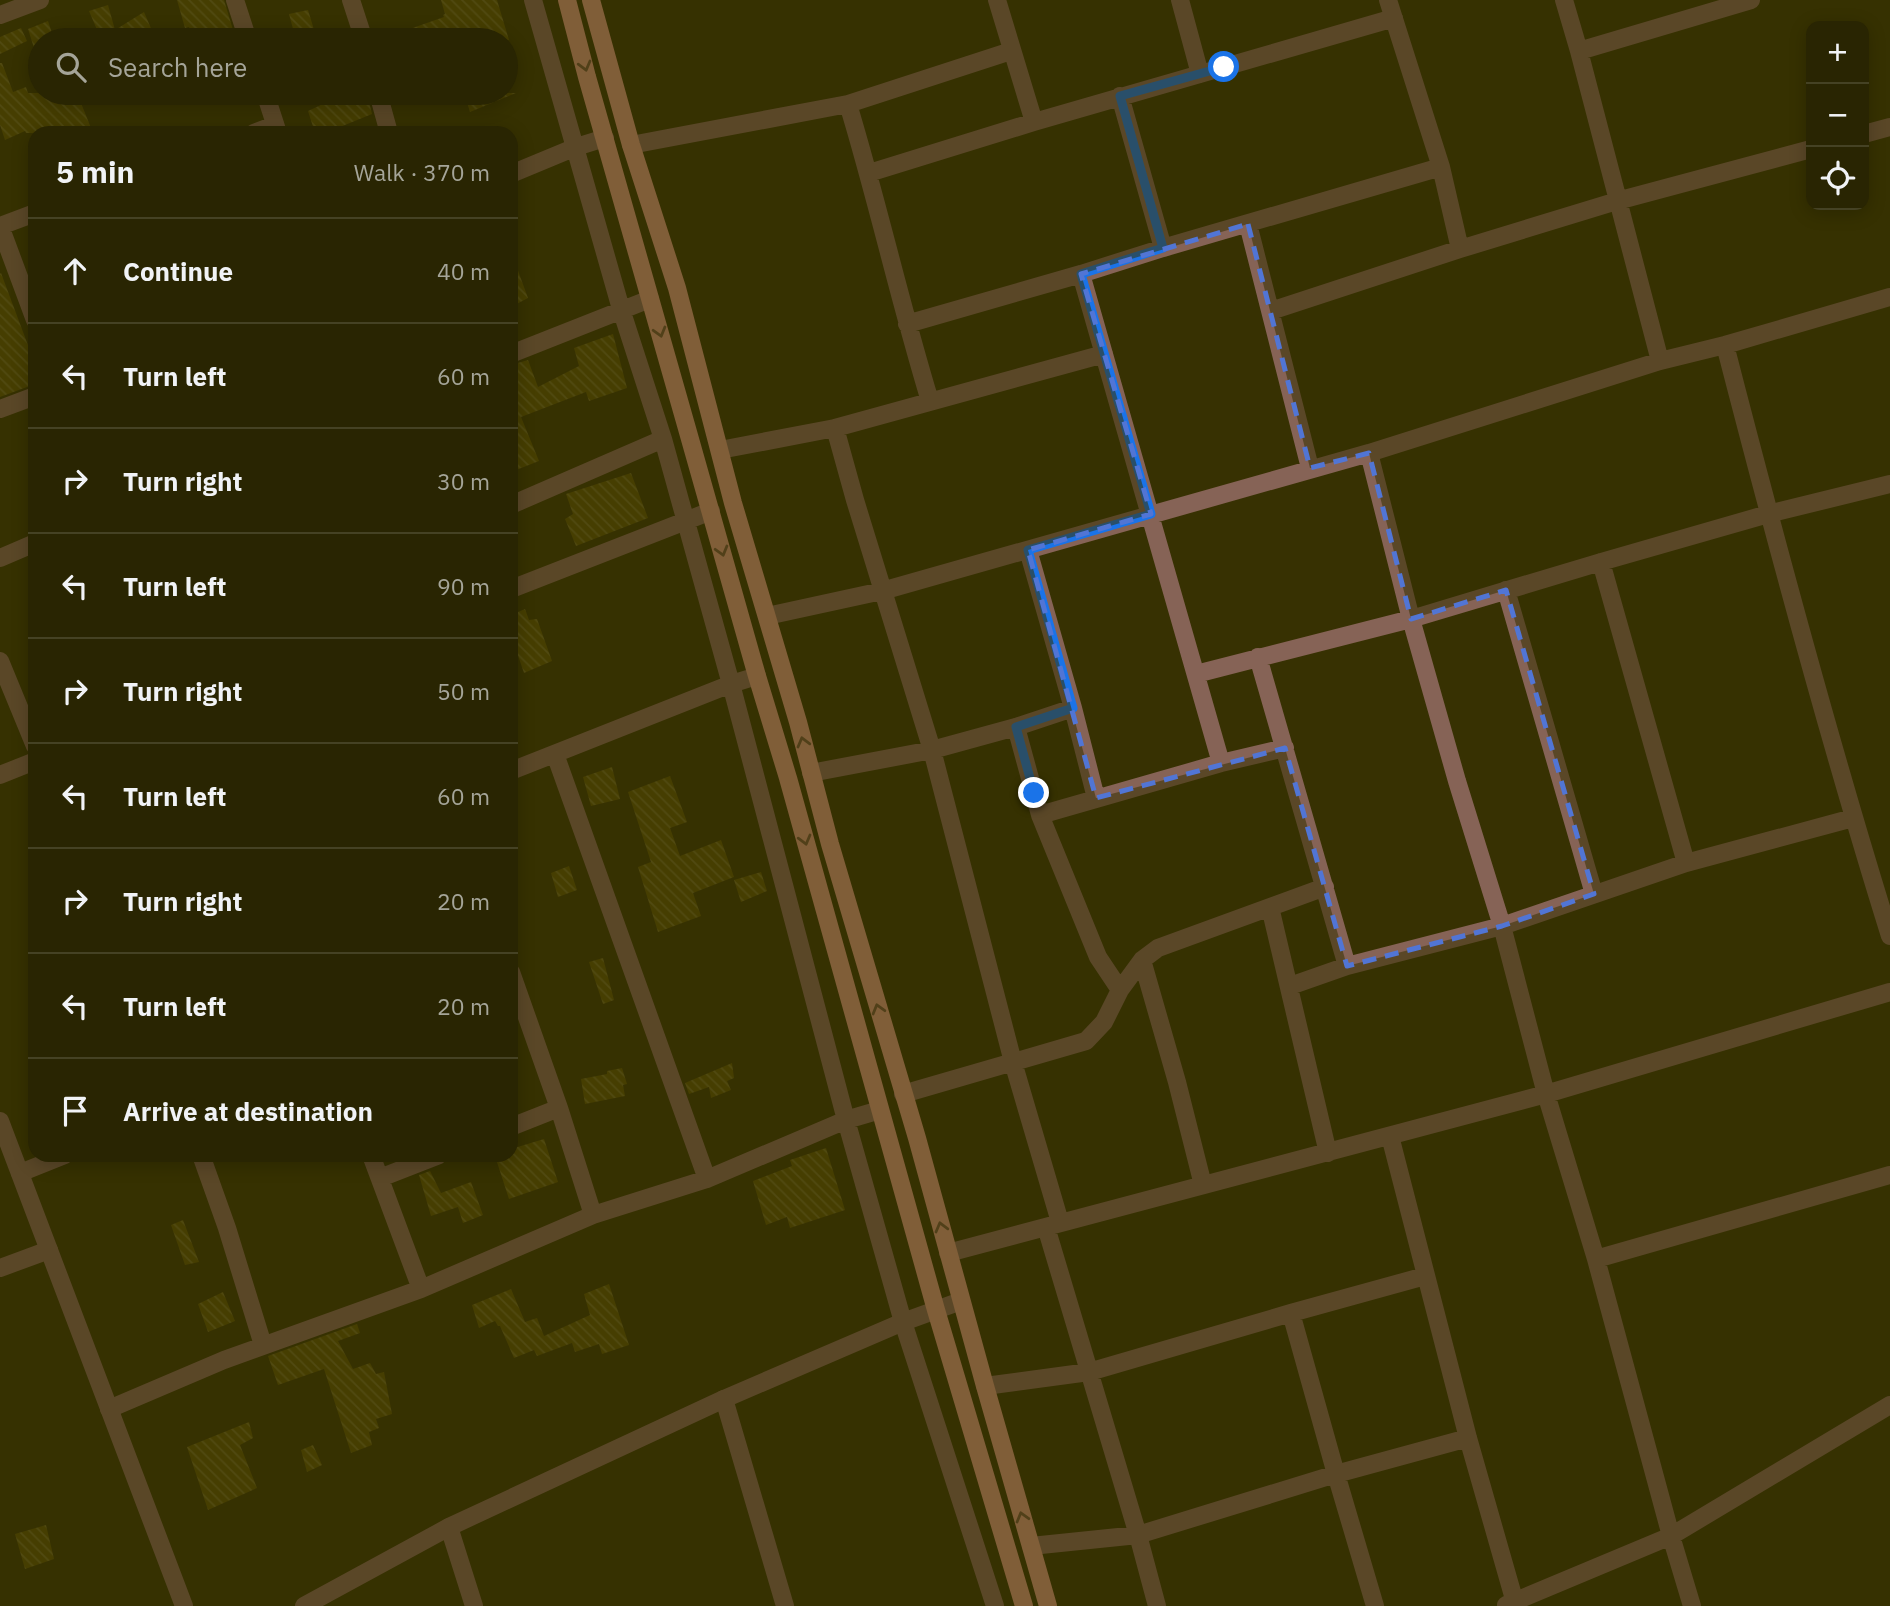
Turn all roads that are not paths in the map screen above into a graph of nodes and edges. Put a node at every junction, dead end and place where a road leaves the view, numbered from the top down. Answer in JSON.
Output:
{"nodes":[{"id":1,"x":40,"y":0,"type":"edge"},
{"id":2,"x":235,"y":0,"type":"edge"},
{"id":3,"x":351,"y":0,"type":"edge"},
{"id":4,"x":533,"y":0,"type":"edge"},
{"id":5,"x":567,"y":0,"type":"edge"},
{"id":6,"x":591,"y":0,"type":"edge"},
{"id":7,"x":997,"y":0,"type":"edge"},
{"id":8,"x":1180,"y":0,"type":"edge"},
{"id":9,"x":1388,"y":0,"type":"edge"},
{"id":10,"x":1564,"y":0,"type":"edge"},
{"id":11,"x":1743,"y":1,"type":"edge"},
{"id":12,"x":0,"y":15,"type":"edge"},
{"id":13,"x":1394,"y":18,"type":"junction"},
{"id":14,"x":244,"y":28,"type":"edge"},
{"id":15,"x":360,"y":28,"type":"edge"},
{"id":16,"x":1011,"y":51,"type":"junction"},
{"id":17,"x":1579,"y":51,"type":"junction"},
{"id":18,"x":1200,"y":74,"type":"junction"},
{"id":19,"x":1120,"y":96,"type":"junction"},
{"id":20,"x":848,"y":104,"type":"junction"},
{"id":21,"x":269,"y":105,"type":"edge"},
{"id":22,"x":381,"y":105,"type":"edge"},
{"id":23,"x":1034,"y":122,"type":"junction"},
{"id":24,"x":275,"y":126,"type":"edge"},
{"id":25,"x":387,"y":126,"type":"edge"},
{"id":26,"x":1890,"y":127,"type":"edge"},
{"id":27,"x":1869,"y":133,"type":"edge"},
{"id":28,"x":605,"y":138,"type":"junction"},
{"id":29,"x":631,"y":145,"type":"junction"},
{"id":30,"x":576,"y":147,"type":"junction"},
{"id":31,"x":1806,"y":150,"type":"edge"},
{"id":32,"x":1441,"y":167,"type":"junction"},
{"id":33,"x":518,"y":171,"type":"edge"},
{"id":34,"x":869,"y":173,"type":"junction"},
{"id":35,"x":1617,"y":201,"type":"junction"},
{"id":36,"x":28,"y":216,"type":"edge"},
{"id":37,"x":1248,"y":224,"type":"junction"},
{"id":38,"x":1163,"y":248,"type":"junction"},
{"id":39,"x":1460,"y":249,"type":"junction"},
{"id":40,"x":1081,"y":274,"type":"junction"},
{"id":41,"x":1890,"y":297,"type":"edge"},
{"id":42,"x":650,"y":299,"type":"junction"},
{"id":43,"x":28,"y":301,"type":"edge"},
{"id":44,"x":621,"y":309,"type":"junction"},
{"id":45,"x":1272,"y":311,"type":"junction"},
{"id":46,"x":907,"y":324,"type":"junction"},
{"id":47,"x":1726,"y":345,"type":"junction"},
{"id":48,"x":518,"y":351,"type":"edge"},
{"id":49,"x":1104,"y":354,"type":"junction"},
{"id":50,"x":1660,"y":361,"type":"junction"},
{"id":51,"x":28,"y":399,"type":"edge"},
{"id":52,"x":930,"y":401,"type":"junction"},
{"id":53,"x":0,"y":409,"type":"edge"},
{"id":54,"x":835,"y":428,"type":"junction"},
{"id":55,"x":663,"y":439,"type":"junction"},
{"id":56,"x":720,"y":450,"type":"junction"},
{"id":57,"x":1369,"y":453,"type":"junction"},
{"id":58,"x":1310,"y":468,"type":"junction"},
{"id":59,"x":1890,"y":484,"type":"edge"},
{"id":60,"x":518,"y":502,"type":"edge"},
{"id":61,"x":711,"y":512,"type":"junction"},
{"id":62,"x":1151,"y":514,"type":"junction"},
{"id":63,"x":1768,"y":514,"type":"junction"},
{"id":64,"x":685,"y":520,"type":"junction"},
{"id":65,"x":28,"y":546,"type":"edge"},
{"id":66,"x":1028,"y":550,"type":"junction"},
{"id":67,"x":0,"y":558,"type":"edge"},
{"id":68,"x":1601,"y":562,"type":"junction"},
{"id":69,"x":518,"y":586,"type":"edge"},
{"id":70,"x":1506,"y":590,"type":"junction"},
{"id":71,"x":883,"y":591,"type":"junction"},
{"id":72,"x":767,"y":616,"type":"junction"},
{"id":73,"x":1411,"y":619,"type":"junction"},
{"id":74,"x":1258,"y":657,"type":"junction"},
{"id":75,"x":0,"y":661,"type":"edge"},
{"id":76,"x":1196,"y":674,"type":"junction"},
{"id":77,"x":757,"y":676,"type":"junction"},
{"id":78,"x":732,"y":684,"type":"junction"},
{"id":79,"x":1073,"y":708,"type":"junction"},
{"id":80,"x":1016,"y":727,"type":"junction"},
{"id":81,"x":28,"y":729,"type":"edge"},
{"id":82,"x":1285,"y":748,"type":"junction"},
{"id":83,"x":932,"y":750,"type":"junction"},
{"id":84,"x":555,"y":754,"type":"junction"},
{"id":85,"x":1221,"y":763,"type":"junction"},
{"id":86,"x":28,"y":764,"type":"edge"},
{"id":87,"x":518,"y":768,"type":"edge"},
{"id":88,"x":811,"y":772,"type":"junction"},
{"id":89,"x":0,"y":775,"type":"edge"},
{"id":90,"x":1096,"y":798,"type":"junction"},
{"id":91,"x":1040,"y":815,"type":"junction"},
{"id":92,"x":1853,"y":818,"type":"junction"},
{"id":93,"x":1686,"y":863,"type":"junction"},
{"id":94,"x":1325,"y":887,"type":"junction"},
{"id":95,"x":1594,"y":894,"type":"junction"},
{"id":96,"x":1270,"y":907,"type":"junction"},
{"id":97,"x":1502,"y":926,"type":"junction"},
{"id":98,"x":1890,"y":936,"type":"edge"},
{"id":99,"x":1142,"y":960,"type":"junction"},
{"id":100,"x":1347,"y":966,"type":"junction"},
{"id":101,"x":1290,"y":986,"type":"junction"},
{"id":102,"x":1120,"y":990,"type":"junction"},
{"id":103,"x":1890,"y":992,"type":"edge"},
{"id":104,"x":518,"y":994,"type":"edge"},
{"id":105,"x":1013,"y":1062,"type":"junction"},
{"id":106,"x":903,"y":1094,"type":"junction"},
{"id":107,"x":1546,"y":1094,"type":"junction"},
{"id":108,"x":559,"y":1108,"type":"junction"},
{"id":109,"x":880,"y":1110,"type":"junction"},
{"id":110,"x":846,"y":1120,"type":"junction"},
{"id":111,"x":0,"y":1121,"type":"edge"},
{"id":112,"x":518,"y":1124,"type":"edge"},
{"id":113,"x":1390,"y":1136,"type":"junction"},
{"id":114,"x":1328,"y":1153,"type":"junction"},
{"id":115,"x":48,"y":1162,"type":"edge"},
{"id":116,"x":203,"y":1162,"type":"edge"},
{"id":117,"x":374,"y":1162,"type":"edge"},
{"id":118,"x":421,"y":1162,"type":"edge"},
{"id":119,"x":20,"y":1173,"type":"junction"},
{"id":120,"x":1890,"y":1175,"type":"edge"},
{"id":121,"x":380,"y":1178,"type":"junction"},
{"id":122,"x":707,"y":1179,"type":"junction"},
{"id":123,"x":1203,"y":1185,"type":"junction"},
{"id":124,"x":593,"y":1215,"type":"junction"},
{"id":125,"x":1053,"y":1225,"type":"junction"},
{"id":126,"x":49,"y":1250,"type":"junction"},
{"id":127,"x":948,"y":1253,"type":"junction"},
{"id":128,"x":1596,"y":1259,"type":"junction"},
{"id":129,"x":0,"y":1268,"type":"edge"},
{"id":130,"x":1426,"y":1276,"type":"junction"},
{"id":131,"x":421,"y":1289,"type":"junction"},
{"id":132,"x":961,"y":1301,"type":"junction"},
{"id":133,"x":936,"y":1310,"type":"junction"},
{"id":134,"x":1291,"y":1313,"type":"junction"},
{"id":135,"x":903,"y":1322,"type":"junction"},
{"id":136,"x":263,"y":1345,"type":"junction"},
{"id":137,"x":1089,"y":1372,"type":"junction"},
{"id":138,"x":985,"y":1386,"type":"junction"},
{"id":139,"x":724,"y":1399,"type":"junction"},
{"id":140,"x":1890,"y":1405,"type":"edge"},
{"id":141,"x":109,"y":1409,"type":"junction"},
{"id":142,"x":1468,"y":1438,"type":"junction"},
{"id":143,"x":1336,"y":1474,"type":"junction"},
{"id":144,"x":449,"y":1527,"type":"junction"},
{"id":145,"x":1138,"y":1535,"type":"junction"},
{"id":146,"x":1671,"y":1536,"type":"junction"},
{"id":147,"x":1031,"y":1546,"type":"junction"},
{"id":148,"x":1512,"y":1604,"type":"edge"},
{"id":149,"x":184,"y":1606,"type":"edge"},
{"id":150,"x":304,"y":1606,"type":"edge"},
{"id":151,"x":474,"y":1606,"type":"edge"},
{"id":152,"x":783,"y":1606,"type":"edge"},
{"id":153,"x":995,"y":1606,"type":"edge"},
{"id":154,"x":1024,"y":1606,"type":"edge"},
{"id":155,"x":1048,"y":1606,"type":"edge"},
{"id":156,"x":1157,"y":1606,"type":"edge"},
{"id":157,"x":1375,"y":1606,"type":"edge"},
{"id":158,"x":1692,"y":1606,"type":"edge"}],
"edges":[{"from":1,"to":12,"type":"street"},
{"from":2,"to":14,"type":"street"},
{"from":3,"to":15,"type":"street"},
{"from":4,"to":30,"type":"street"},
{"from":5,"to":28,"type":"main road","one_way":true},
{"from":6,"to":29,"type":"main road"},
{"from":7,"to":16,"type":"street"},
{"from":8,"to":18,"type":"street"},
{"from":9,"to":13,"type":"street"},
{"from":10,"to":17,"type":"street"},
{"from":11,"to":17,"type":"street"},
{"from":13,"to":18,"type":"street"},
{"from":13,"to":32,"type":"street"},
{"from":16,"to":20,"type":"street"},
{"from":16,"to":23,"type":"street"},
{"from":17,"to":35,"type":"street"},
{"from":18,"to":19,"type":"street"},
{"from":19,"to":23,"type":"street"},
{"from":19,"to":38,"type":"street"},
{"from":20,"to":29,"type":"street"},
{"from":20,"to":34,"type":"street"},
{"from":21,"to":24,"type":"street"},
{"from":22,"to":25,"type":"street"},
{"from":23,"to":34,"type":"street"},
{"from":26,"to":27,"type":"street"},
{"from":28,"to":30,"type":"street"},
{"from":28,"to":42,"type":"main road"},
{"from":29,"to":56,"type":"main road"},
{"from":30,"to":33,"type":"street"},
{"from":30,"to":44,"type":"street"},
{"from":31,"to":35,"type":"street"},
{"from":32,"to":37,"type":"street"},
{"from":32,"to":39,"type":"street"},
{"from":34,"to":46,"type":"street"},
{"from":35,"to":39,"type":"street"},
{"from":35,"to":50,"type":"street"},
{"from":36,"to":43,"type":"street"},
{"from":37,"to":38,"type":"street"},
{"from":37,"to":45,"type":"street"},
{"from":38,"to":40,"type":"street"},
{"from":39,"to":45,"type":"street"},
{"from":40,"to":46,"type":"street"},
{"from":40,"to":49,"type":"street"},
{"from":41,"to":47,"type":"street"},
{"from":42,"to":44,"type":"street"},
{"from":42,"to":61,"type":"main road","one_way":true},
{"from":44,"to":48,"type":"street"},
{"from":44,"to":55,"type":"street"},
{"from":45,"to":58,"type":"street"},
{"from":46,"to":52,"type":"street"},
{"from":47,"to":50,"type":"street"},
{"from":47,"to":63,"type":"street"},
{"from":49,"to":52,"type":"street"},
{"from":49,"to":62,"type":"street"},
{"from":50,"to":57,"type":"street"},
{"from":51,"to":53,"type":"street"},
{"from":52,"to":54,"type":"street"},
{"from":54,"to":56,"type":"street"},
{"from":54,"to":71,"type":"street"},
{"from":55,"to":60,"type":"street"},
{"from":55,"to":64,"type":"street"},
{"from":56,"to":72,"type":"main road"},
{"from":57,"to":58,"type":"street"},
{"from":57,"to":73,"type":"street"},
{"from":58,"to":62,"type":"street"},
{"from":59,"to":63,"type":"street"},
{"from":61,"to":64,"type":"street"},
{"from":61,"to":77,"type":"main road","one_way":true},
{"from":62,"to":66,"type":"street"},
{"from":62,"to":76,"type":"street"},
{"from":63,"to":68,"type":"street"},
{"from":63,"to":92,"type":"street"},
{"from":64,"to":69,"type":"street"},
{"from":64,"to":78,"type":"street"},
{"from":65,"to":67,"type":"street"},
{"from":66,"to":71,"type":"street"},
{"from":66,"to":79,"type":"street"},
{"from":68,"to":70,"type":"street"},
{"from":68,"to":93,"type":"street"},
{"from":70,"to":73,"type":"street"},
{"from":70,"to":95,"type":"street"},
{"from":71,"to":72,"type":"street"},
{"from":71,"to":83,"type":"street"},
{"from":88,"to":72,"type":"main road","one_way":true},
{"from":73,"to":74,"type":"street"},
{"from":73,"to":97,"type":"street"},
{"from":74,"to":76,"type":"street"},
{"from":74,"to":82,"type":"street"},
{"from":75,"to":81,"type":"street"},
{"from":76,"to":85,"type":"street"},
{"from":77,"to":78,"type":"street"},
{"from":77,"to":109,"type":"main road","one_way":true},
{"from":78,"to":84,"type":"street"},
{"from":78,"to":110,"type":"street"},
{"from":79,"to":80,"type":"street"},
{"from":79,"to":90,"type":"street"},
{"from":80,"to":83,"type":"street"},
{"from":80,"to":91,"type":"street"},
{"from":82,"to":85,"type":"street"},
{"from":82,"to":94,"type":"street"},
{"from":83,"to":88,"type":"street"},
{"from":83,"to":105,"type":"street"},
{"from":84,"to":87,"type":"street"},
{"from":84,"to":122,"type":"street"},
{"from":85,"to":90,"type":"street"},
{"from":86,"to":89,"type":"street"},
{"from":106,"to":88,"type":"main road","one_way":true},
{"from":90,"to":91,"type":"street"},
{"from":91,"to":102,"type":"street"},
{"from":92,"to":93,"type":"street"},
{"from":92,"to":98,"type":"street"},
{"from":93,"to":95,"type":"street"},
{"from":94,"to":96,"type":"street"},
{"from":94,"to":100,"type":"street"},
{"from":95,"to":97,"type":"street"},
{"from":96,"to":99,"type":"street"},
{"from":96,"to":101,"type":"street"},
{"from":97,"to":100,"type":"street"},
{"from":97,"to":107,"type":"street"},
{"from":99,"to":102,"type":"street"},
{"from":99,"to":123,"type":"street"},
{"from":100,"to":101,"type":"street"},
{"from":101,"to":114,"type":"street"},
{"from":102,"to":105,"type":"street"},
{"from":103,"to":107,"type":"street"},
{"from":104,"to":108,"type":"street"},
{"from":105,"to":106,"type":"street"},
{"from":105,"to":125,"type":"street"},
{"from":127,"to":106,"type":"main road","one_way":true},
{"from":107,"to":113,"type":"street"},
{"from":107,"to":128,"type":"street"},
{"from":108,"to":112,"type":"street"},
{"from":108,"to":124,"type":"street"},
{"from":109,"to":110,"type":"street"},
{"from":109,"to":133,"type":"main road"},
{"from":110,"to":122,"type":"street"},
{"from":110,"to":135,"type":"street"},
{"from":111,"to":119,"type":"street"},
{"from":113,"to":114,"type":"street"},
{"from":113,"to":130,"type":"street"},
{"from":114,"to":123,"type":"street"},
{"from":115,"to":119,"type":"street"},
{"from":116,"to":136,"type":"street"},
{"from":117,"to":121,"type":"street"},
{"from":118,"to":121,"type":"street"},
{"from":119,"to":126,"type":"street"},
{"from":120,"to":128,"type":"street"},
{"from":121,"to":131,"type":"street"},
{"from":122,"to":124,"type":"street"},
{"from":123,"to":125,"type":"street"},
{"from":124,"to":131,"type":"street"},
{"from":125,"to":127,"type":"street"},
{"from":125,"to":137,"type":"street"},
{"from":126,"to":129,"type":"street"},
{"from":126,"to":141,"type":"street"},
{"from":127,"to":132,"type":"main road"},
{"from":128,"to":146,"type":"street"},
{"from":130,"to":134,"type":"street"},
{"from":130,"to":142,"type":"street"},
{"from":131,"to":136,"type":"street"},
{"from":132,"to":133,"type":"street"},
{"from":132,"to":138,"type":"main road"},
{"from":133,"to":135,"type":"street"},
{"from":133,"to":154,"type":"main road"},
{"from":134,"to":137,"type":"street"},
{"from":134,"to":143,"type":"street"},
{"from":135,"to":139,"type":"street"},
{"from":135,"to":153,"type":"street"},
{"from":136,"to":141,"type":"street"},
{"from":137,"to":138,"type":"street"},
{"from":137,"to":145,"type":"street"},
{"from":147,"to":138,"type":"main road","one_way":true},
{"from":139,"to":144,"type":"street"},
{"from":139,"to":152,"type":"street"},
{"from":140,"to":146,"type":"street"},
{"from":141,"to":149,"type":"street"},
{"from":142,"to":143,"type":"street"},
{"from":142,"to":148,"type":"street"},
{"from":143,"to":145,"type":"street"},
{"from":143,"to":157,"type":"street"},
{"from":144,"to":150,"type":"street"},
{"from":144,"to":151,"type":"street"},
{"from":145,"to":147,"type":"street"},
{"from":145,"to":156,"type":"street"},
{"from":146,"to":148,"type":"street"},
{"from":146,"to":158,"type":"street"},
{"from":147,"to":155,"type":"main road"}]}
